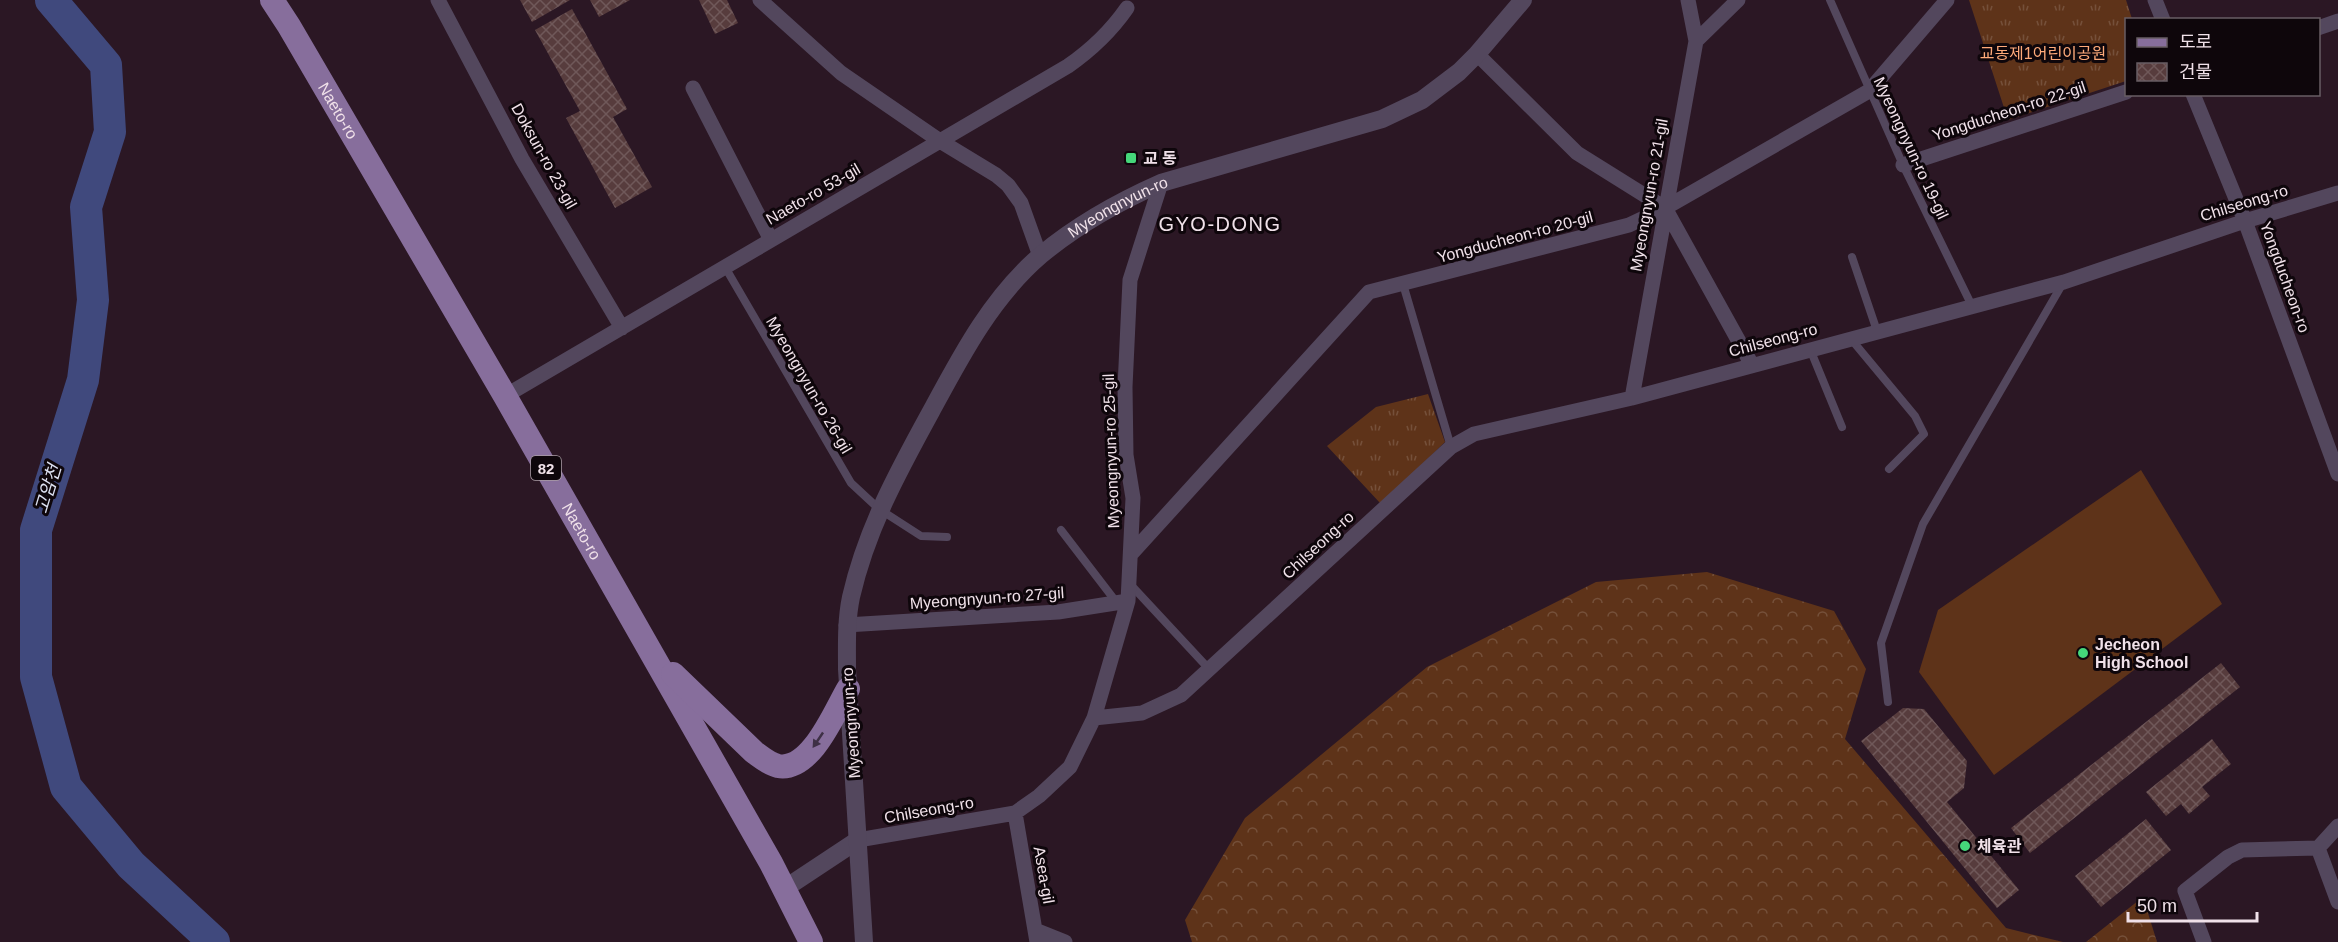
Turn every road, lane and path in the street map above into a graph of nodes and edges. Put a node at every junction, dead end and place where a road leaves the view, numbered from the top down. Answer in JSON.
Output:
{"nodes":[{"id":1,"x":272,"y":0,"type":"edge"},
{"id":2,"x":438,"y":0,"type":"edge"},
{"id":3,"x":760,"y":0,"type":"edge"},
{"id":4,"x":1523,"y":0,"type":"edge"},
{"id":5,"x":1688,"y":0,"type":"edge"},
{"id":6,"x":1738,"y":0,"type":"edge"},
{"id":7,"x":1830,"y":0,"type":"edge"},
{"id":8,"x":1947,"y":0,"type":"edge"},
{"id":9,"x":2155,"y":0,"type":"edge"},
{"id":10,"x":1127,"y":8,"type":"dead end"},
{"id":11,"x":2162,"y":18,"type":"edge"},
{"id":12,"x":2338,"y":21,"type":"edge"},
{"id":13,"x":2320,"y":28,"type":"edge"},
{"id":14,"x":1696,"y":40,"type":"junction"},
{"id":15,"x":1477,"y":54,"type":"junction"},
{"id":16,"x":693,"y":88,"type":"dead end"},
{"id":17,"x":1869,"y":91,"type":"junction"},
{"id":18,"x":2125,"y":93,"type":"edge"},
{"id":19,"x":2194,"y":96,"type":"edge"},
{"id":20,"x":940,"y":141,"type":"junction"},
{"id":21,"x":1903,"y":165,"type":"junction"},
{"id":22,"x":1161,"y":183,"type":"junction"},
{"id":23,"x":2338,"y":194,"type":"edge"},
{"id":24,"x":1665,"y":208,"type":"junction"},
{"id":25,"x":2245,"y":221,"type":"junction"},
{"id":26,"x":771,"y":240,"type":"junction"},
{"id":27,"x":1040,"y":256,"type":"junction"},
{"id":28,"x":1852,"y":257,"type":"dead end"},
{"id":29,"x":725,"y":267,"type":"junction"},
{"id":30,"x":2064,"y":282,"type":"junction"},
{"id":31,"x":1403,"y":284,"type":"junction"},
{"id":32,"x":1972,"y":306,"type":"junction"},
{"id":33,"x":622,"y":328,"type":"junction"},
{"id":34,"x":1877,"y":331,"type":"junction"},
{"id":35,"x":1850,"y":338,"type":"junction"},
{"id":36,"x":1810,"y":349,"type":"junction"},
{"id":37,"x":1752,"y":365,"type":"junction"},
{"id":38,"x":506,"y":396,"type":"junction"},
{"id":39,"x":1632,"y":398,"type":"junction"},
{"id":40,"x":1842,"y":427,"type":"dead end"},
{"id":41,"x":1451,"y":447,"type":"junction"},
{"id":42,"x":1889,"y":469,"type":"dead end"},
{"id":43,"x":2338,"y":474,"type":"edge"},
{"id":44,"x":879,"y":509,"type":"junction"},
{"id":45,"x":1061,"y":530,"type":"dead end"},
{"id":46,"x":947,"y":537,"type":"dead end"},
{"id":47,"x":1132,"y":553,"type":"junction"},
{"id":48,"x":1130,"y":584,"type":"junction"},
{"id":49,"x":1123,"y":603,"type":"junction"},
{"id":50,"x":846,"y":625,"type":"junction"},
{"id":51,"x":651,"y":652,"type":"junction"},
{"id":52,"x":1210,"y":670,"type":"junction"},
{"id":53,"x":848,"y":689,"type":"junction"},
{"id":54,"x":1888,"y":702,"type":"dead end"},
{"id":55,"x":1095,"y":718,"type":"junction"},
{"id":56,"x":1015,"y":813,"type":"junction"},
{"id":57,"x":2338,"y":826,"type":"edge"},
{"id":58,"x":858,"y":840,"type":"junction"},
{"id":59,"x":2318,"y":848,"type":"junction"},
{"id":60,"x":784,"y":889,"type":"junction"},
{"id":61,"x":2338,"y":902,"type":"edge"},
{"id":62,"x":1036,"y":936,"type":"edge"},
{"id":63,"x":811,"y":942,"type":"edge"},
{"id":64,"x":864,"y":942,"type":"edge"},
{"id":65,"x":1065,"y":942,"type":"edge"},
{"id":66,"x":2204,"y":942,"type":"edge"}],
"edges":[{"from":1,"to":38,"type":"main road","name":"Naeto-ro","number":"82"},
{"from":2,"to":33,"type":"street","name":"Doksun-ro 23-gil"},
{"from":3,"to":20,"type":"street"},
{"from":4,"to":15,"type":"street","name":"Myeongnyun-ro"},
{"from":5,"to":14,"type":"street","name":"Myeongnyun-ro 21-gil"},
{"from":6,"to":14,"type":"street"},
{"from":7,"to":17,"type":"lane","name":"Myeongnyun-ro 19-gil"},
{"from":8,"to":17,"type":"street","name":"Yongducheon-ro 20-gil"},
{"from":9,"to":11,"type":"street"},
{"from":10,"to":20,"type":"street","name":"Naeto-ro 53-gil"},
{"from":12,"to":13,"type":"street"},
{"from":14,"to":24,"type":"street","name":"Myeongnyun-ro 21-gil"},
{"from":15,"to":22,"type":"street","name":"Myeongnyun-ro"},
{"from":15,"to":24,"type":"street"},
{"from":16,"to":26,"type":"street"},
{"from":17,"to":21,"type":"lane","name":"Myeongnyun-ro 19-gil"},
{"from":17,"to":24,"type":"street","name":"Yongducheon-ro 20-gil"},
{"from":18,"to":21,"type":"street","name":"Yongducheon-ro 22-gil"},
{"from":19,"to":25,"type":"street","name":"Yongducheon-ro"},
{"from":20,"to":26,"type":"street","name":"Naeto-ro 53-gil"},
{"from":20,"to":27,"type":"street"},
{"from":21,"to":32,"type":"lane","name":"Myeongnyun-ro 19-gil"},
{"from":22,"to":27,"type":"street","name":"Myeongnyun-ro"},
{"from":22,"to":47,"type":"street","name":"Myeongnyun-ro 25-gil"},
{"from":23,"to":25,"type":"street","name":"Chilseong-ro"},
{"from":24,"to":31,"type":"street","name":"Yongducheon-ro 20-gil"},
{"from":24,"to":37,"type":"street"},
{"from":24,"to":39,"type":"street","name":"Myeongnyun-ro 21-gil"},
{"from":25,"to":30,"type":"street","name":"Chilseong-ro"},
{"from":25,"to":43,"type":"street","name":"Yongducheon-ro"},
{"from":26,"to":29,"type":"street","name":"Naeto-ro 53-gil"},
{"from":27,"to":44,"type":"street","name":"Myeongnyun-ro"},
{"from":28,"to":34,"type":"lane"},
{"from":29,"to":33,"type":"street","name":"Naeto-ro 53-gil"},
{"from":29,"to":44,"type":"lane","name":"Myeongnyun-ro 26-gil"},
{"from":30,"to":32,"type":"street","name":"Chilseong-ro"},
{"from":30,"to":54,"type":"lane"},
{"from":31,"to":41,"type":"lane"},
{"from":31,"to":47,"type":"street","name":"Yongducheon-ro 20-gil"},
{"from":32,"to":34,"type":"street","name":"Chilseong-ro"},
{"from":33,"to":38,"type":"street","name":"Naeto-ro 53-gil"},
{"from":34,"to":35,"type":"street","name":"Chilseong-ro"},
{"from":35,"to":36,"type":"street","name":"Chilseong-ro"},
{"from":35,"to":42,"type":"lane"},
{"from":36,"to":37,"type":"street","name":"Chilseong-ro"},
{"from":36,"to":40,"type":"lane"},
{"from":37,"to":39,"type":"street","name":"Chilseong-ro"},
{"from":38,"to":51,"type":"main road","name":"Naeto-ro","number":"82"},
{"from":39,"to":41,"type":"street","name":"Chilseong-ro"},
{"from":41,"to":52,"type":"street","name":"Chilseong-ro"},
{"from":44,"to":46,"type":"lane"},
{"from":44,"to":50,"type":"street","name":"Myeongnyun-ro"},
{"from":45,"to":49,"type":"lane"},
{"from":47,"to":48,"type":"street","name":"Myeongnyun-ro 25-gil"},
{"from":48,"to":49,"type":"street","name":"Myeongnyun-ro 25-gil"},
{"from":48,"to":52,"type":"lane"},
{"from":49,"to":50,"type":"street","name":"Myeongnyun-ro 27-gil"},
{"from":49,"to":55,"type":"street","name":"Myeongnyun-ro 25-gil"},
{"from":50,"to":53,"type":"street","name":"Myeongnyun-ro"},
{"from":53,"to":51,"type":"main road","one_way":true},
{"from":51,"to":60,"type":"main road","name":"Naeto-ro","number":"82"},
{"from":52,"to":55,"type":"street","name":"Chilseong-ro"},
{"from":53,"to":58,"type":"street","name":"Myeongnyun-ro"},
{"from":55,"to":56,"type":"street","name":"Chilseong-ro"},
{"from":56,"to":58,"type":"street","name":"Chilseong-ro"},
{"from":56,"to":62,"type":"street","name":"Asea-gil"},
{"from":57,"to":59,"type":"street"},
{"from":58,"to":60,"type":"street"},
{"from":58,"to":64,"type":"street","name":"Myeongnyun-ro"},
{"from":59,"to":61,"type":"street"},
{"from":59,"to":66,"type":"street"},
{"from":60,"to":63,"type":"main road","name":"Naeto-ro","number":"82"},
{"from":62,"to":65,"type":"street"}]}
